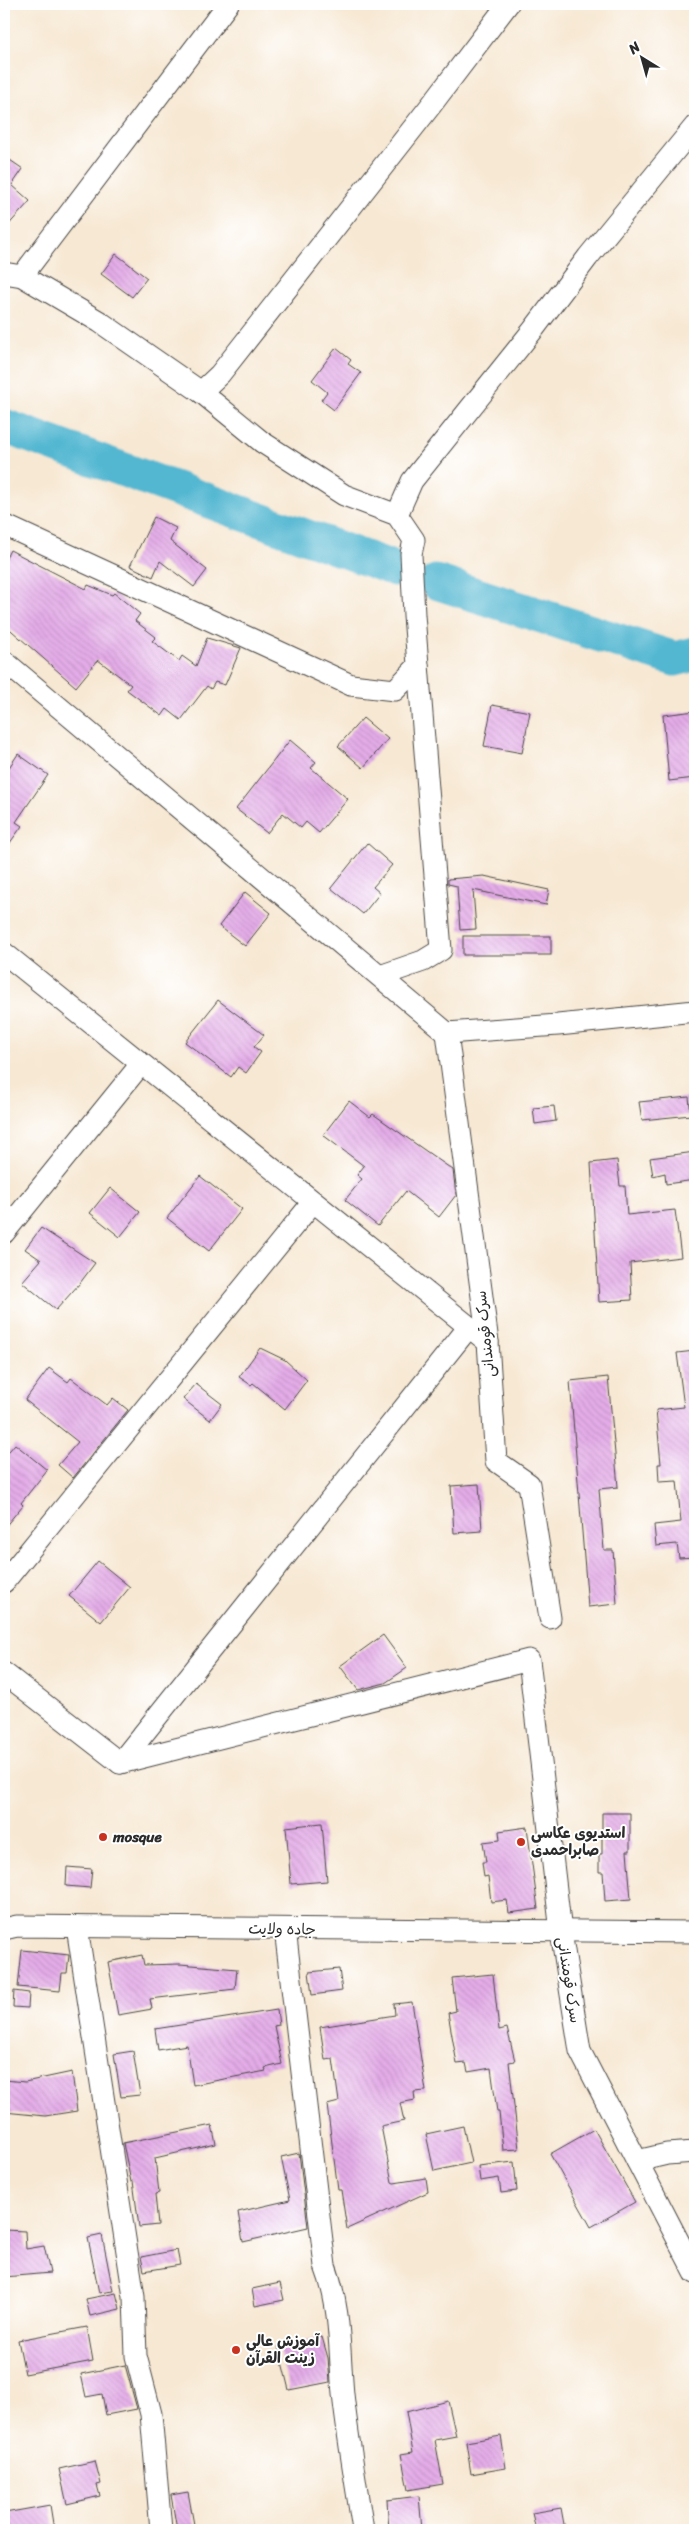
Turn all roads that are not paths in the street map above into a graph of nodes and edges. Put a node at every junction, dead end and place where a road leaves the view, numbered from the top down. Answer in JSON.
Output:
{"nodes":[{"id":1,"x":228,"y":4,"type":"edge"},
{"id":2,"x":508,"y":4,"type":"edge"},
{"id":3,"x":695,"y":126,"type":"edge"},
{"id":4,"x":13,"y":275,"type":"edge"},
{"id":5,"x":201,"y":392,"type":"junction"},
{"id":6,"x":397,"y":515,"type":"junction"},
{"id":7,"x":4,"y":526,"type":"edge"},
{"id":8,"x":4,"y":661,"type":"edge"},
{"id":9,"x":418,"y":666,"type":"junction"},
{"id":10,"x":4,"y":953,"type":"edge"},
{"id":11,"x":380,"y":976,"type":"junction"},
{"id":12,"x":695,"y":1012,"type":"edge"},
{"id":13,"x":447,"y":1033,"type":"junction"},
{"id":14,"x":141,"y":1064,"type":"junction"},
{"id":15,"x":313,"y":1202,"type":"junction"},
{"id":16,"x":4,"y":1233,"type":"edge"},
{"id":17,"x":468,"y":1328,"type":"junction"},
{"id":18,"x":488,"y":1342,"type":"junction"},
{"id":19,"x":4,"y":1582,"type":"edge"},
{"id":20,"x":550,"y":1618,"type":"dead end"},
{"id":21,"x":4,"y":1673,"type":"edge"},
{"id":22,"x":120,"y":1764,"type":"junction"},
{"id":23,"x":77,"y":1927,"type":"junction"},
{"id":24,"x":4,"y":1929,"type":"edge"},
{"id":25,"x":285,"y":1929,"type":"junction"},
{"id":26,"x":561,"y":1932,"type":"junction"},
{"id":27,"x":695,"y":1932,"type":"edge"},
{"id":28,"x":695,"y":2152,"type":"edge"},
{"id":29,"x":637,"y":2161,"type":"junction"},
{"id":30,"x":695,"y":2273,"type":"edge"},
{"id":31,"x":160,"y":2530,"type":"edge"},
{"id":32,"x":363,"y":2530,"type":"edge"}],
"edges":[{"from":1,"to":4,"type":"street"},
{"from":2,"to":5,"type":"street"},
{"from":3,"to":6,"type":"street"},
{"from":4,"to":5,"type":"street"},
{"from":5,"to":6,"type":"street"},
{"from":6,"to":9,"type":"street"},
{"from":7,"to":9,"type":"street"},
{"from":8,"to":11,"type":"street"},
{"from":9,"to":11,"type":"street"},
{"from":10,"to":14,"type":"street"},
{"from":11,"to":13,"type":"street"},
{"from":12,"to":13,"type":"street"},
{"from":13,"to":18,"type":"street","name":"سرک قومندانی"},
{"from":14,"to":15,"type":"street"},
{"from":14,"to":16,"type":"street"},
{"from":15,"to":17,"type":"street"},
{"from":15,"to":19,"type":"street"},
{"from":17,"to":18,"type":"street"},
{"from":17,"to":22,"type":"street"},
{"from":18,"to":20,"type":"street","name":"سرک قومندانی"},
{"from":21,"to":22,"type":"street"},
{"from":22,"to":26,"type":"street","name":"سرک قومندانی"},
{"from":23,"to":24,"type":"street","name":"جاده ولایت"},
{"from":23,"to":25,"type":"street","name":"جاده ولایت"},
{"from":23,"to":31,"type":"street"},
{"from":25,"to":26,"type":"street","name":"جاده ولایت"},
{"from":25,"to":32,"type":"street"},
{"from":26,"to":27,"type":"street","name":"جاده ولایت"},
{"from":26,"to":29,"type":"street","name":"سرک قومندانی"},
{"from":28,"to":29,"type":"street"},
{"from":29,"to":30,"type":"street","name":"سرک قومندانی"}]}
